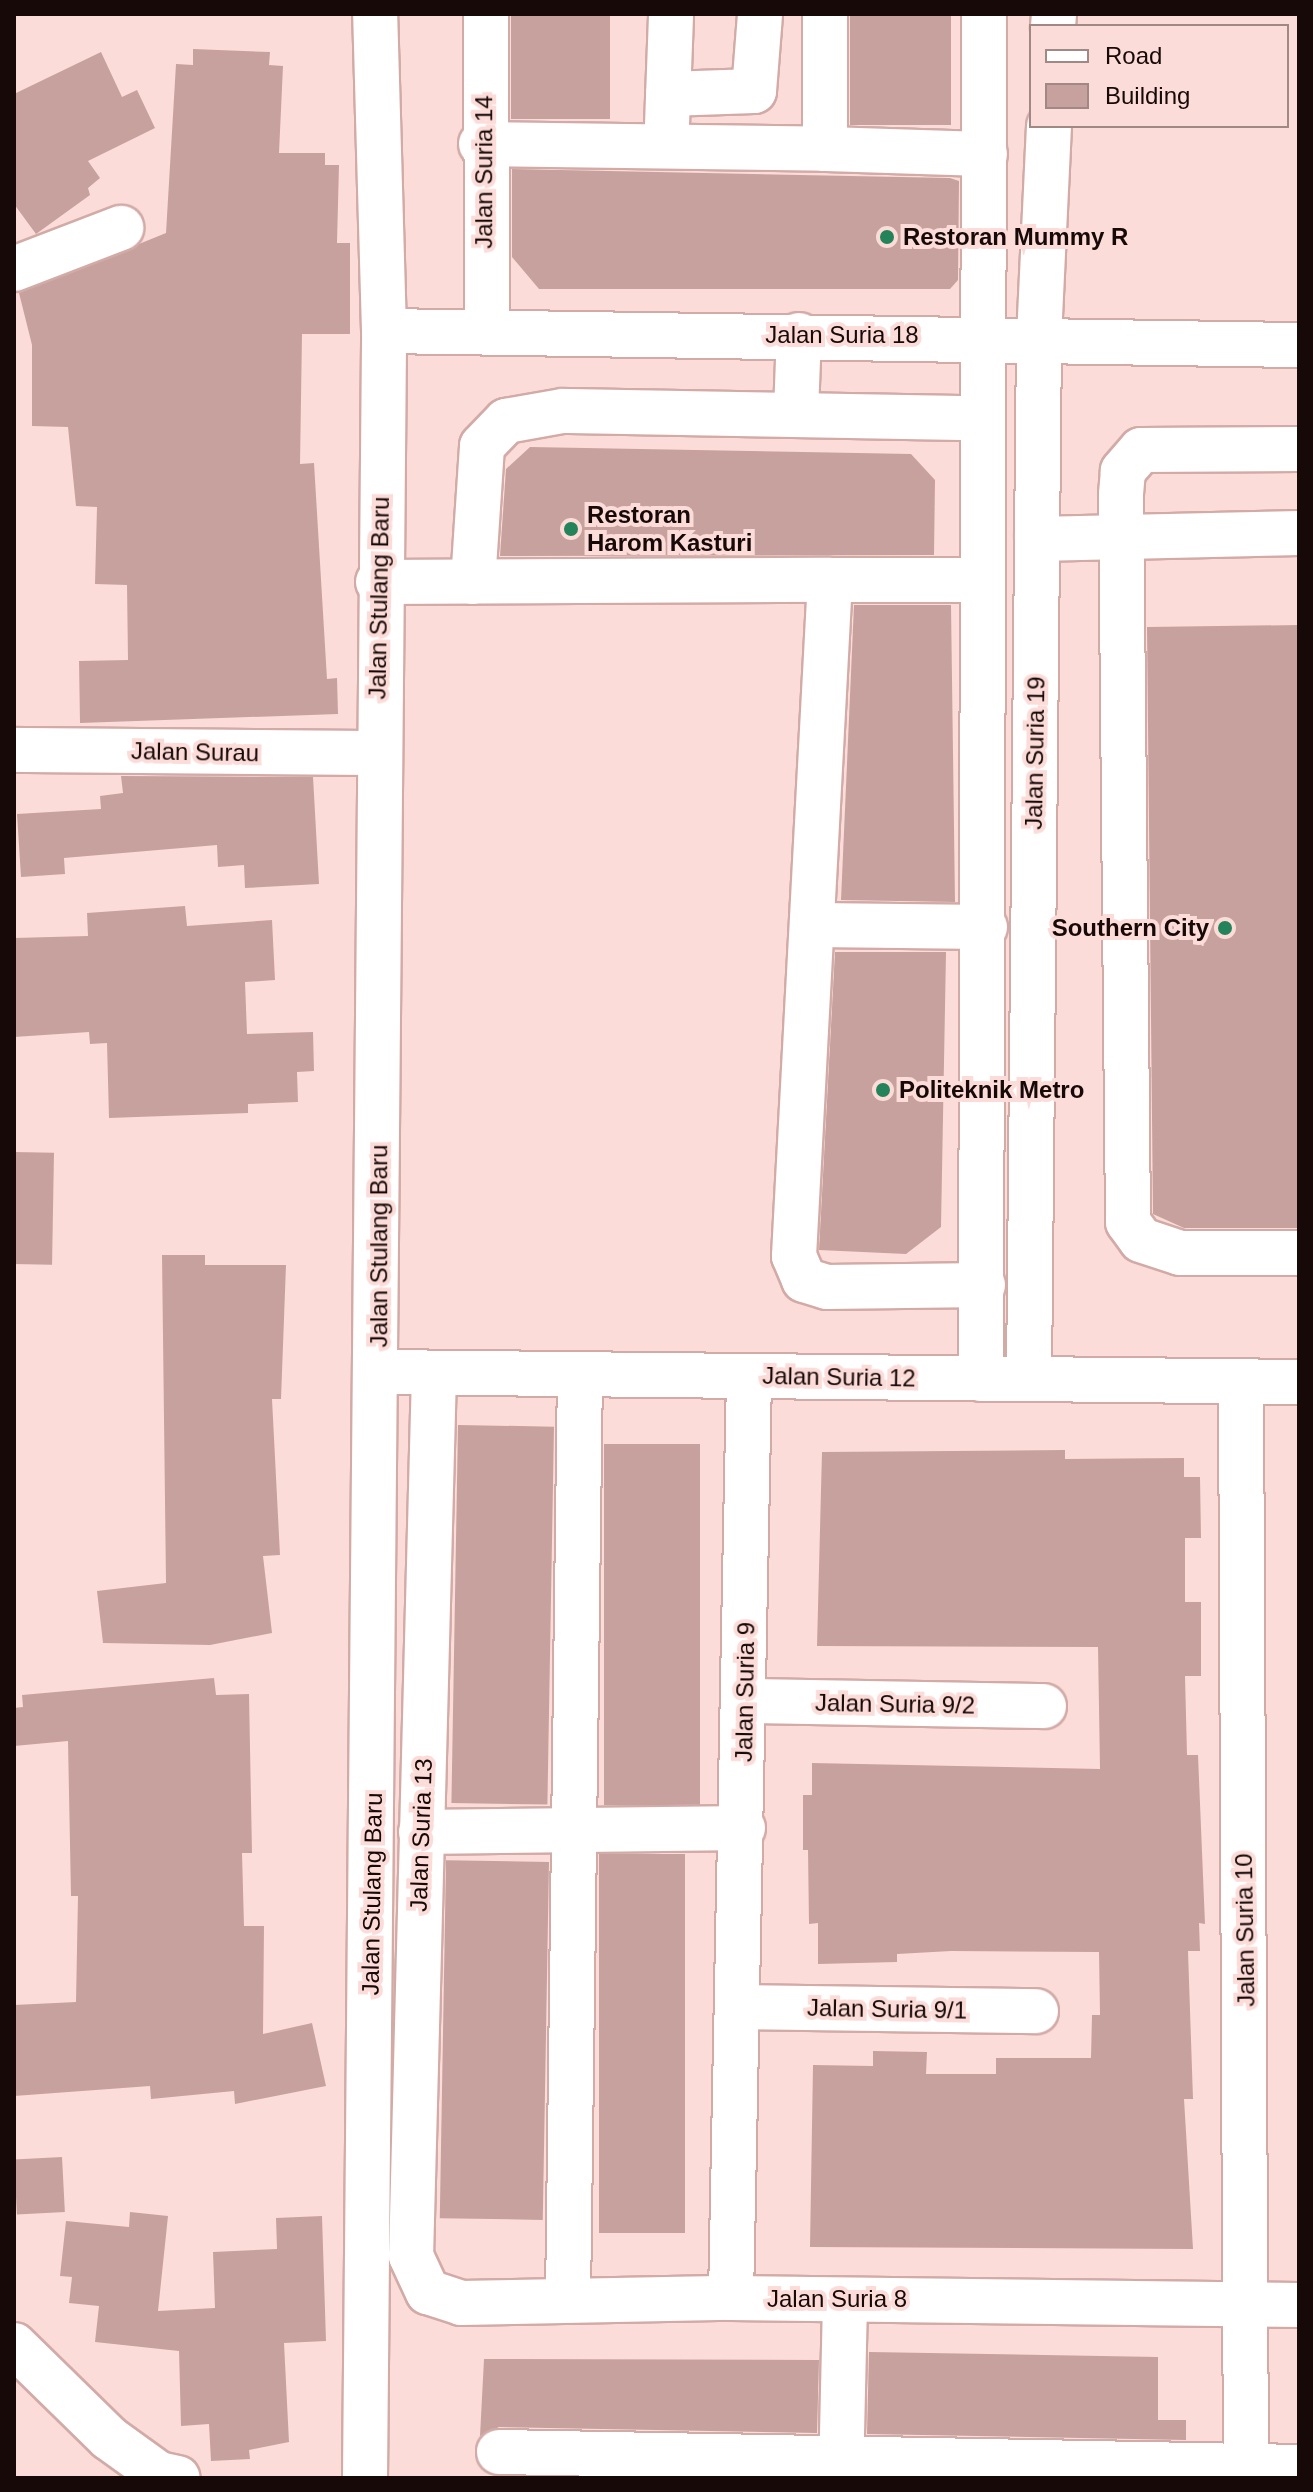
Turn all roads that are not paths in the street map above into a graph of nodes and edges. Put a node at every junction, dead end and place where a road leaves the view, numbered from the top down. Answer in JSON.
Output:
{"nodes":[{"id":1,"x":375,"y":14,"type":"edge"},
{"id":2,"x":486,"y":14,"type":"edge"},
{"id":3,"x":671,"y":14,"type":"edge"},
{"id":4,"x":760,"y":14,"type":"edge"},
{"id":5,"x":825,"y":14,"type":"edge"},
{"id":6,"x":984,"y":14,"type":"edge"},
{"id":7,"x":668,"y":94,"type":"junction"},
{"id":8,"x":1049,"y":128,"type":"edge"},
{"id":9,"x":666,"y":143,"type":"junction"},
{"id":10,"x":481,"y":144,"type":"junction"},
{"id":11,"x":825,"y":149,"type":"junction"},
{"id":12,"x":985,"y":154,"type":"junction"},
{"id":13,"x":121,"y":228,"type":"dead end"},
{"id":14,"x":14,"y":269,"type":"edge"},
{"id":15,"x":487,"y":329,"type":"junction"},
{"id":16,"x":384,"y":331,"type":"junction"},
{"id":17,"x":799,"y":335,"type":"junction"},
{"id":18,"x":980,"y":336,"type":"junction"},
{"id":19,"x":1039,"y":338,"type":"junction"},
{"id":20,"x":1299,"y":345,"type":"edge"},
{"id":21,"x":796,"y":412,"type":"junction"},
{"id":22,"x":981,"y":418,"type":"junction"},
{"id":23,"x":1299,"y":449,"type":"edge"},
{"id":24,"x":1299,"y":533,"type":"edge"},
{"id":25,"x":1123,"y":535,"type":"junction"},
{"id":26,"x":1037,"y":539,"type":"junction"},
{"id":27,"x":830,"y":580,"type":"junction"},
{"id":28,"x":980,"y":580,"type":"junction"},
{"id":29,"x":378,"y":582,"type":"junction"},
{"id":30,"x":473,"y":582,"type":"junction"},
{"id":31,"x":14,"y":750,"type":"edge"},
{"id":32,"x":376,"y":753,"type":"junction"},
{"id":33,"x":817,"y":925,"type":"junction"},
{"id":34,"x":985,"y":927,"type":"junction"},
{"id":35,"x":1299,"y":1253,"type":"edge"},
{"id":36,"x":983,"y":1285,"type":"junction"},
{"id":37,"x":379,"y":1372,"type":"junction"},
{"id":38,"x":434,"y":1373,"type":"junction"},
{"id":39,"x":580,"y":1375,"type":"junction"},
{"id":40,"x":749,"y":1377,"type":"junction"},
{"id":41,"x":981,"y":1379,"type":"junction"},
{"id":42,"x":1029,"y":1379,"type":"junction"},
{"id":43,"x":1241,"y":1381,"type":"junction"},
{"id":44,"x":1299,"y":1382,"type":"edge"},
{"id":45,"x":746,"y":1701,"type":"junction"},
{"id":46,"x":1044,"y":1706,"type":"dead end"},
{"id":47,"x":743,"y":1828,"type":"junction"},
{"id":48,"x":421,"y":1832,"type":"junction"},
{"id":49,"x":574,"y":1834,"type":"junction"},
{"id":50,"x":739,"y":2007,"type":"junction"},
{"id":51,"x":1036,"y":2011,"type":"dead end"},
{"id":52,"x":428,"y":2292,"type":"joint"},
{"id":53,"x":731,"y":2298,"type":"junction"},
{"id":54,"x":568,"y":2300,"type":"junction"},
{"id":55,"x":845,"y":2300,"type":"junction"},
{"id":56,"x":1249,"y":2305,"type":"junction"},
{"id":57,"x":1299,"y":2305,"type":"edge"},
{"id":58,"x":14,"y":2345,"type":"edge"},
{"id":59,"x":499,"y":2452,"type":"dead end"},
{"id":60,"x":841,"y":2466,"type":"edge"},
{"id":61,"x":1299,"y":2467,"type":"edge"},
{"id":62,"x":1246,"y":2473,"type":"edge"},
{"id":63,"x":178,"y":2478,"type":"edge"},
{"id":64,"x":365,"y":2478,"type":"edge"}],
"edges":[{"from":1,"to":16,"type":"street","name":"Jalan Stulang Baru"},
{"from":2,"to":10,"type":"street","name":"Jalan Suria 14"},
{"from":3,"to":7,"type":"street"},
{"from":4,"to":7,"type":"street"},
{"from":5,"to":11,"type":"street"},
{"from":6,"to":12,"type":"street"},
{"from":7,"to":9,"type":"street"},
{"from":8,"to":19,"type":"street","name":"Jalan Suria 19"},
{"from":9,"to":10,"type":"street"},
{"from":9,"to":11,"type":"street"},
{"from":10,"to":15,"type":"street","name":"Jalan Suria 14"},
{"from":11,"to":12,"type":"street"},
{"from":12,"to":18,"type":"street"},
{"from":13,"to":14,"type":"street"},
{"from":15,"to":16,"type":"street","name":"Jalan Suria 18"},
{"from":15,"to":17,"type":"street","name":"Jalan Suria 18"},
{"from":16,"to":29,"type":"street","name":"Jalan Stulang Baru"},
{"from":17,"to":18,"type":"street","name":"Jalan Suria 18"},
{"from":17,"to":21,"type":"street"},
{"from":18,"to":19,"type":"street","name":"Jalan Suria 18"},
{"from":18,"to":22,"type":"street"},
{"from":19,"to":20,"type":"street","name":"Jalan Suria 18"},
{"from":19,"to":26,"type":"street","name":"Jalan Suria 19"},
{"from":21,"to":22,"type":"street"},
{"from":21,"to":30,"type":"street"},
{"from":22,"to":28,"type":"street"},
{"from":23,"to":25,"type":"street"},
{"from":24,"to":25,"type":"street"},
{"from":25,"to":26,"type":"street"},
{"from":25,"to":35,"type":"street"},
{"from":26,"to":42,"type":"street","name":"Jalan Suria 19"},
{"from":27,"to":28,"type":"street"},
{"from":27,"to":30,"type":"street"},
{"from":27,"to":33,"type":"street"},
{"from":28,"to":34,"type":"street"},
{"from":29,"to":30,"type":"street"},
{"from":29,"to":32,"type":"street","name":"Jalan Stulang Baru"},
{"from":31,"to":32,"type":"street","name":"Jalan Surau"},
{"from":32,"to":37,"type":"street","name":"Jalan Stulang Baru"},
{"from":33,"to":34,"type":"street"},
{"from":33,"to":36,"type":"street"},
{"from":34,"to":36,"type":"street"},
{"from":36,"to":41,"type":"street"},
{"from":37,"to":38,"type":"street","name":"Jalan Suria 12"},
{"from":37,"to":64,"type":"street","name":"Jalan Stulang Baru"},
{"from":38,"to":39,"type":"street","name":"Jalan Suria 12"},
{"from":38,"to":48,"type":"street","name":"Jalan Suria 13"},
{"from":39,"to":40,"type":"street","name":"Jalan Suria 12"},
{"from":39,"to":49,"type":"street"},
{"from":40,"to":41,"type":"street","name":"Jalan Suria 12"},
{"from":40,"to":45,"type":"street","name":"Jalan Suria 9"},
{"from":41,"to":42,"type":"street","name":"Jalan Suria 12"},
{"from":42,"to":43,"type":"street","name":"Jalan Suria 12"},
{"from":43,"to":44,"type":"street","name":"Jalan Suria 12"},
{"from":43,"to":56,"type":"street","name":"Jalan Suria 10"},
{"from":45,"to":46,"type":"street","name":"Jalan Suria 9/2"},
{"from":45,"to":47,"type":"street","name":"Jalan Suria 9"},
{"from":47,"to":49,"type":"street"},
{"from":47,"to":50,"type":"street","name":"Jalan Suria 9"},
{"from":48,"to":49,"type":"street"},
{"from":48,"to":52,"type":"street","name":"Jalan Suria 13"},
{"from":49,"to":54,"type":"street"},
{"from":50,"to":51,"type":"street","name":"Jalan Suria 9/1"},
{"from":50,"to":53,"type":"street","name":"Jalan Suria 9"},
{"from":52,"to":54,"type":"street","name":"Jalan Suria 8"},
{"from":53,"to":54,"type":"street","name":"Jalan Suria 8"},
{"from":53,"to":55,"type":"street","name":"Jalan Suria 8"},
{"from":55,"to":56,"type":"street","name":"Jalan Suria 8"},
{"from":55,"to":60,"type":"street"},
{"from":56,"to":57,"type":"street","name":"Jalan Suria 8"},
{"from":56,"to":62,"type":"street","name":"Jalan Suria 10"},
{"from":58,"to":63,"type":"street"},
{"from":59,"to":60,"type":"street"},
{"from":60,"to":62,"type":"street"},
{"from":61,"to":62,"type":"street"}]}
